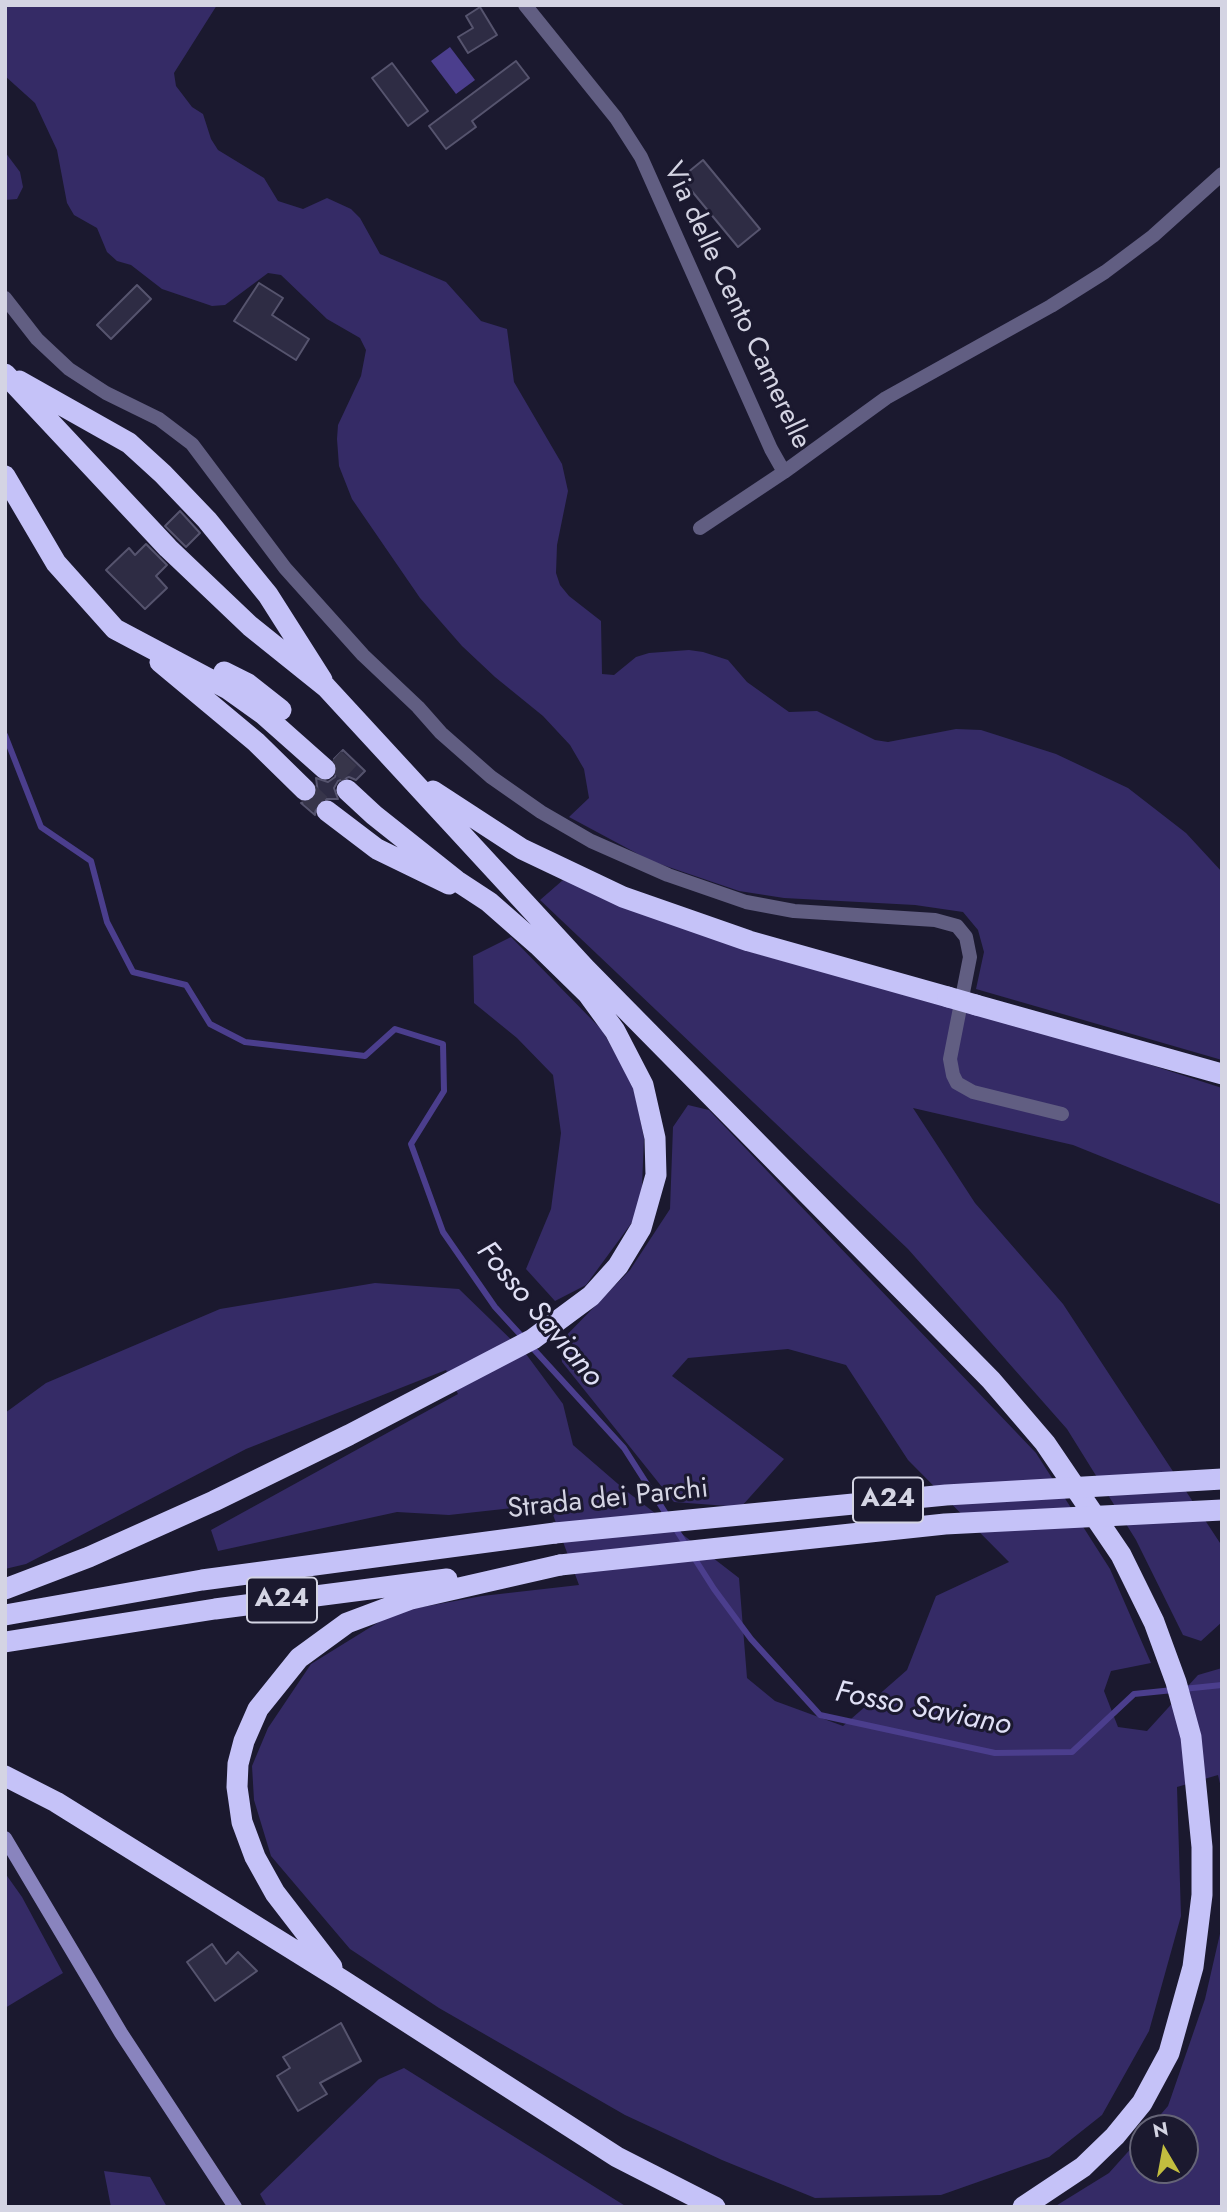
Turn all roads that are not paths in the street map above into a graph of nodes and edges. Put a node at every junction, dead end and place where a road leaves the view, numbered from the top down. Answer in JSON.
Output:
{"nodes":[{"id":1,"x":524,"y":5,"type":"edge"},
{"id":2,"x":1222,"y":173,"type":"edge"},
{"id":3,"x":5,"y":298,"type":"edge"},
{"id":4,"x":5,"y":373,"type":"edge"},
{"id":5,"x":784,"y":472,"type":"junction"},
{"id":6,"x":5,"y":476,"type":"edge"},
{"id":7,"x":700,"y":528,"type":"dead end"},
{"id":8,"x":132,"y":639,"type":"junction"},
{"id":9,"x":326,"y":687,"type":"junction"},
{"id":10,"x":374,"y":742,"type":"junction"},
{"id":11,"x":342,"y":795,"type":"junction"},
{"id":12,"x":489,"y":902,"type":"junction"},
{"id":13,"x":584,"y":968,"type":"junction"},
{"id":14,"x":1222,"y":1074,"type":"edge"},
{"id":15,"x":1062,"y":1114,"type":"dead end"},
{"id":16,"x":1222,"y":1479,"type":"edge"},
{"id":17,"x":1222,"y":1510,"type":"edge"},
{"id":18,"x":560,"y":1565,"type":"junction"},
{"id":19,"x":5,"y":1589,"type":"edge"},
{"id":20,"x":5,"y":1615,"type":"edge"},
{"id":21,"x":5,"y":1642,"type":"edge"},
{"id":22,"x":5,"y":1776,"type":"edge"},
{"id":23,"x":5,"y":1838,"type":"edge"},
{"id":24,"x":342,"y":1980,"type":"junction"},
{"id":25,"x":234,"y":2207,"type":"edge"},
{"id":26,"x":715,"y":2207,"type":"edge"},
{"id":27,"x":1023,"y":2207,"type":"edge"}],
"edges":[{"from":1,"to":5,"type":"street","name":"Via delle Cento Camerelle"},
{"from":2,"to":5,"type":"street","name":"Via delle Cento Camerelle"},
{"from":3,"to":15,"type":"street"},
{"from":4,"to":9,"type":"highway"},
{"from":4,"to":9,"type":"highway"},
{"from":5,"to":7,"type":"street"},
{"from":6,"to":8,"type":"highway"},
{"from":8,"to":8,"type":"highway"},
{"from":9,"to":10,"type":"highway"},
{"from":10,"to":13,"type":"highway"},
{"from":10,"to":14,"type":"highway","bridge":true},
{"from":11,"to":12,"type":"highway"},
{"from":11,"to":12,"type":"highway"},
{"from":11,"to":12,"type":"highway"},
{"from":12,"to":13,"type":"highway"},
{"from":12,"to":19,"type":"highway"},
{"from":13,"to":27,"type":"highway"},
{"from":16,"to":20,"type":"highway","name":"Strada dei Parchi","number":"A24","bridge":true},
{"from":17,"to":18,"type":"highway","name":"Strada dei Parchi","number":"A24","bridge":true},
{"from":18,"to":21,"type":"highway","name":"Strada dei Parchi","number":"A24"},
{"from":18,"to":24,"type":"highway"},
{"from":22,"to":24,"type":"highway"},
{"from":23,"to":25,"type":"main road"},
{"from":24,"to":26,"type":"highway"}]}
